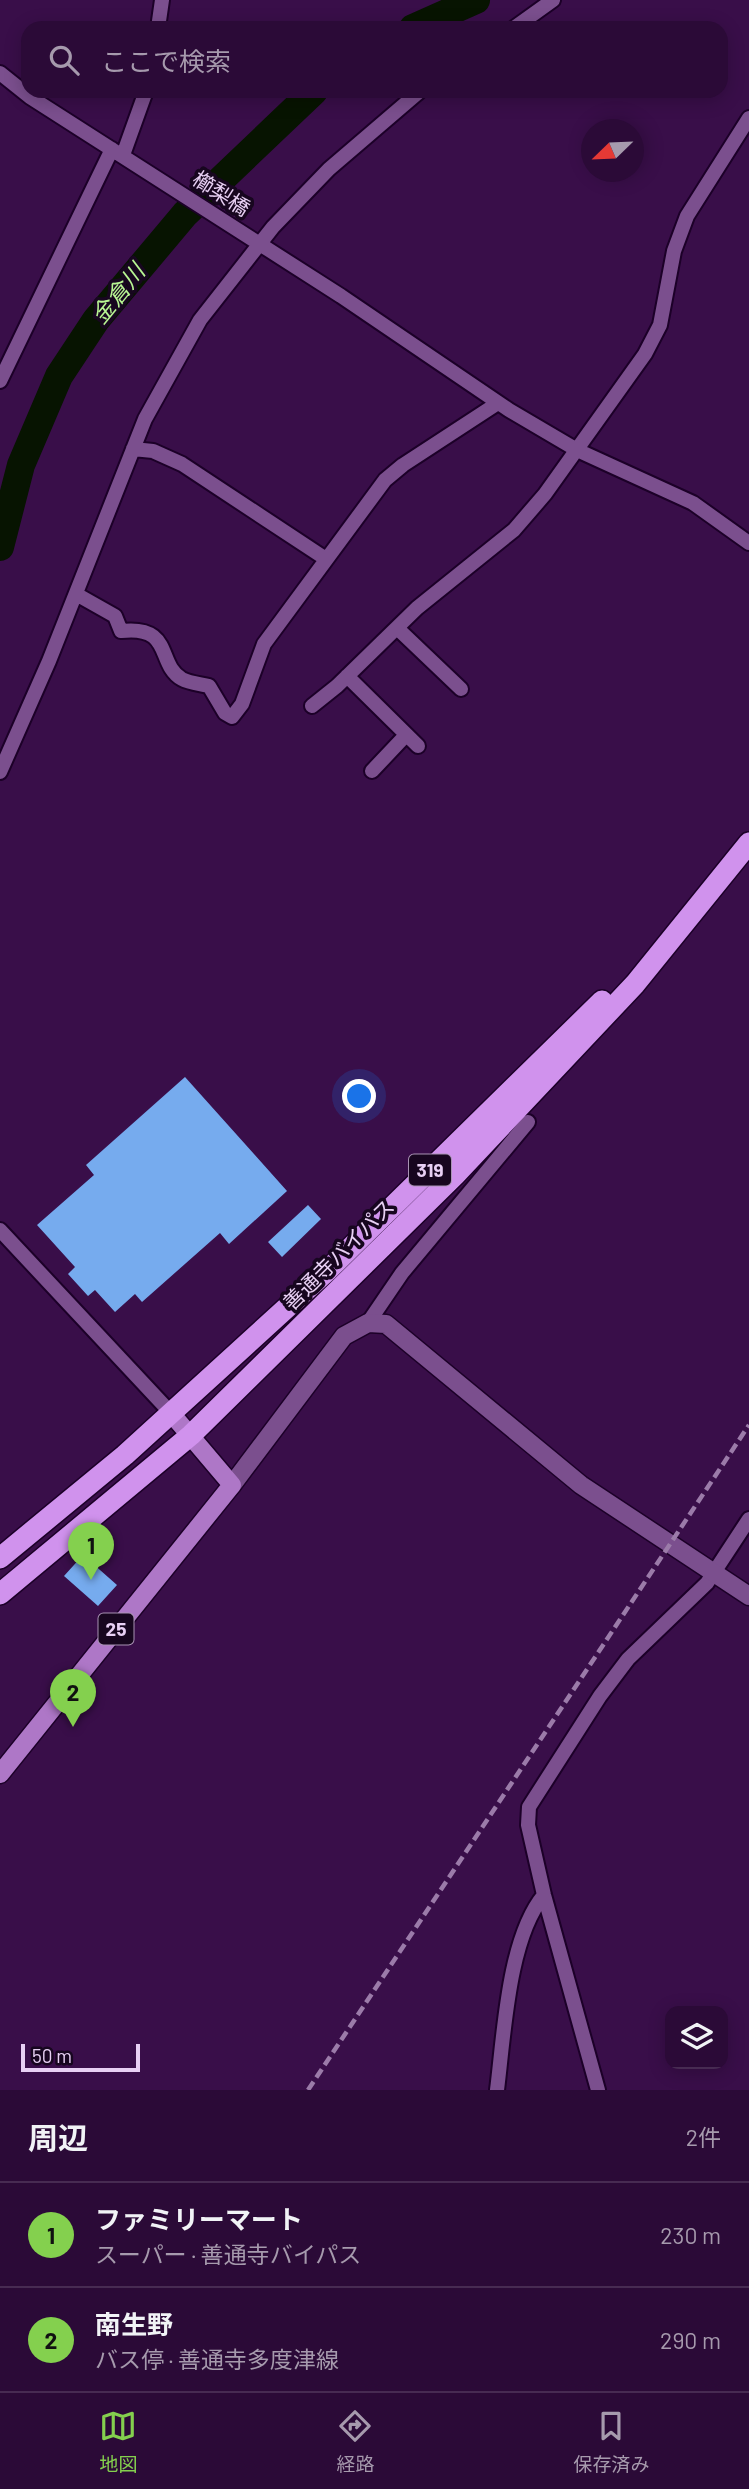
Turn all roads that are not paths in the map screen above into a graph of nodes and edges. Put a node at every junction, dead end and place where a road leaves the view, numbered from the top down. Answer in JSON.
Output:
{"nodes":[{"id":1,"x":162,"y":0,"type":"edge"},
{"id":2,"x":553,"y":0,"type":"edge"},
{"id":3,"x":159,"y":21,"type":"edge"},
{"id":4,"x":524,"y":21,"type":"edge"},
{"id":5,"x":0,"y":73,"type":"edge"},
{"id":6,"x":21,"y":90,"type":"edge"},
{"id":7,"x":32,"y":98,"type":"edge"},
{"id":8,"x":143,"y":98,"type":"edge"},
{"id":9,"x":412,"y":98,"type":"edge"},
{"id":10,"x":749,"y":118,"type":"edge"},
{"id":11,"x":118,"y":152,"type":"junction"},
{"id":12,"x":260,"y":244,"type":"junction"},
{"id":13,"x":0,"y":381,"type":"edge"},
{"id":14,"x":498,"y":403,"type":"junction"},
{"id":15,"x":133,"y":449,"type":"junction"},
{"id":16,"x":577,"y":450,"type":"junction"},
{"id":17,"x":749,"y":543,"type":"edge"},
{"id":18,"x":326,"y":559,"type":"junction"},
{"id":19,"x":76,"y":594,"type":"junction"},
{"id":20,"x":397,"y":628,"type":"junction"},
{"id":21,"x":347,"y":676,"type":"junction"},
{"id":22,"x":461,"y":689,"type":"dead end"},
{"id":23,"x":312,"y":706,"type":"dead end"},
{"id":24,"x":407,"y":735,"type":"junction"},
{"id":25,"x":418,"y":746,"type":"dead end"},
{"id":26,"x":372,"y":771,"type":"dead end"},
{"id":27,"x":0,"y":772,"type":"edge"},
{"id":28,"x":749,"y":843,"type":"edge"},
{"id":29,"x":686,"y":923,"type":"junction"},
{"id":30,"x":528,"y":1122,"type":"dead end"},
{"id":31,"x":0,"y":1230,"type":"edge"},
{"id":32,"x":368,"y":1323,"type":"junction"},
{"id":33,"x":171,"y":1413,"type":"junction"},
{"id":34,"x":191,"y":1435,"type":"junction"},
{"id":35,"x":232,"y":1485,"type":"junction"},
{"id":36,"x":749,"y":1519,"type":"edge"},
{"id":37,"x":743,"y":1539,"type":"edge"},
{"id":38,"x":0,"y":1558,"type":"edge"},
{"id":39,"x":712,"y":1574,"type":"junction"},
{"id":40,"x":0,"y":1594,"type":"edge"},
{"id":41,"x":749,"y":1596,"type":"edge"},
{"id":42,"x":0,"y":1774,"type":"edge"},
{"id":43,"x":544,"y":1895,"type":"junction"},
{"id":44,"x":497,"y":2090,"type":"edge"},
{"id":45,"x":598,"y":2090,"type":"edge"}],
"edges":[{"from":1,"to":3,"type":"street"},
{"from":2,"to":4,"type":"street"},
{"from":5,"to":6,"type":"street","name":"櫛梨橋"},
{"from":7,"to":11,"type":"street","name":"櫛梨橋"},
{"from":8,"to":11,"type":"street"},
{"from":9,"to":12,"type":"street"},
{"from":10,"to":16,"type":"street"},
{"from":11,"to":12,"type":"street","name":"櫛梨橋"},
{"from":11,"to":13,"type":"street"},
{"from":12,"to":14,"type":"street","name":"櫛梨橋"},
{"from":12,"to":15,"type":"street"},
{"from":14,"to":16,"type":"street","name":"櫛梨橋"},
{"from":14,"to":18,"type":"street"},
{"from":15,"to":18,"type":"street"},
{"from":15,"to":19,"type":"street"},
{"from":16,"to":17,"type":"street","name":"櫛梨橋"},
{"from":16,"to":20,"type":"street"},
{"from":18,"to":19,"type":"street"},
{"from":19,"to":27,"type":"street"},
{"from":20,"to":21,"type":"street"},
{"from":20,"to":22,"type":"street"},
{"from":21,"to":23,"type":"street"},
{"from":21,"to":24,"type":"street"},
{"from":24,"to":25,"type":"street"},
{"from":24,"to":26,"type":"street"},
{"from":28,"to":29,"type":"highway","name":"善通寺バイパス","number":"319"},
{"from":29,"to":33,"type":"highway","name":"善通寺バイパス","number":"319"},
{"from":29,"to":34,"type":"highway","name":"善通寺バイパス","number":"319"},
{"from":30,"to":32,"type":"street"},
{"from":31,"to":33,"type":"street"},
{"from":32,"to":35,"type":"street"},
{"from":32,"to":39,"type":"street"},
{"from":33,"to":34,"type":"main road"},
{"from":33,"to":38,"type":"highway","name":"善通寺バイパス","number":"319"},
{"from":34,"to":35,"type":"main road"},
{"from":34,"to":40,"type":"highway","name":"善通寺バイパス","number":"319"},
{"from":35,"to":42,"type":"main road","number":"25"},
{"from":36,"to":37,"type":"street"},
{"from":37,"to":39,"type":"street"},
{"from":39,"to":41,"type":"street"},
{"from":39,"to":43,"type":"street"},
{"from":43,"to":44,"type":"street"},
{"from":43,"to":45,"type":"street"}]}
